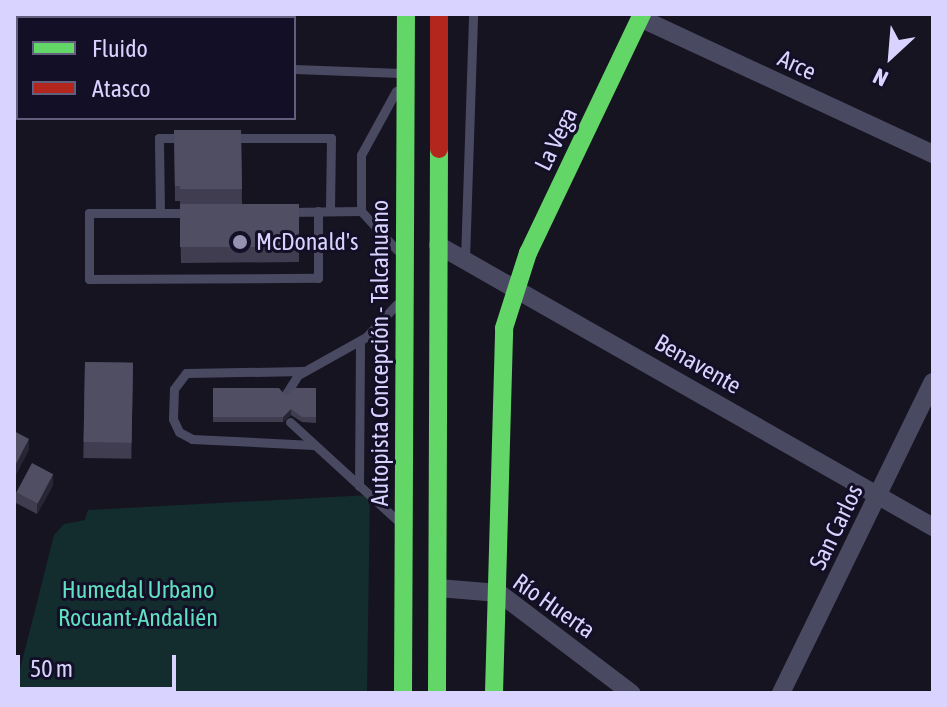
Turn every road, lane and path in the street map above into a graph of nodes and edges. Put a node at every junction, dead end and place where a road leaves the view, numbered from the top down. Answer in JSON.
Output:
{"nodes":[{"id":1,"x":406,"y":14,"type":"edge"},
{"id":2,"x":439,"y":14,"type":"edge"},
{"id":3,"x":473,"y":14,"type":"edge"},
{"id":4,"x":641,"y":16,"type":"edge"},
{"id":5,"x":296,"y":69,"type":"edge"},
{"id":6,"x":406,"y":73,"type":"junction"},
{"id":7,"x":190,"y":138,"type":"edge"},
{"id":8,"x":222,"y":138,"type":"edge"},
{"id":9,"x":933,"y":154,"type":"edge"},
{"id":10,"x":318,"y":211,"type":"junction"},
{"id":11,"x":330,"y":211,"type":"junction"},
{"id":12,"x":361,"y":211,"type":"junction"},
{"id":13,"x":207,"y":212,"type":"edge"},
{"id":14,"x":270,"y":212,"type":"edge"},
{"id":15,"x":160,"y":213,"type":"junction"},
{"id":16,"x":438,"y":245,"type":"junction"},
{"id":17,"x":405,"y":258,"type":"junction"},
{"id":18,"x":465,"y":259,"type":"junction"},
{"id":19,"x":515,"y":287,"type":"junction"},
{"id":20,"x":405,"y":295,"type":"junction"},
{"id":21,"x":360,"y":341,"type":"junction"},
{"id":22,"x":304,"y":371,"type":"junction"},
{"id":23,"x":933,"y":382,"type":"edge"},
{"id":24,"x":286,"y":394,"type":"edge"},
{"id":25,"x":290,"y":422,"type":"dead end"},
{"id":26,"x":313,"y":445,"type":"junction"},
{"id":27,"x":359,"y":486,"type":"junction"},
{"id":28,"x":879,"y":494,"type":"junction"},
{"id":29,"x":404,"y":526,"type":"junction"},
{"id":30,"x":933,"y":527,"type":"edge"},
{"id":31,"x":438,"y":588,"type":"junction"},
{"id":32,"x":499,"y":593,"type":"junction"},
{"id":33,"x":403,"y":693,"type":"edge"},
{"id":34,"x":437,"y":693,"type":"edge"},
{"id":35,"x":494,"y":693,"type":"edge"},
{"id":36,"x":631,"y":693,"type":"edge"},
{"id":37,"x":781,"y":693,"type":"edge"}],
"edges":[{"from":1,"to":6,"type":"main road","name":"Autopista Concepción - Talcahuano"},
{"from":2,"to":16,"type":"main road"},
{"from":3,"to":18,"type":"lane"},
{"from":4,"to":9,"type":"street","name":"Arce"},
{"from":4,"to":19,"type":"main road","name":"La Vega"},
{"from":5,"to":6,"type":"lane"},
{"from":6,"to":12,"type":"lane"},
{"from":6,"to":17,"type":"main road","name":"Autopista Concepción - Talcahuano"},
{"from":7,"to":15,"type":"lane"},
{"from":8,"to":11,"type":"lane"},
{"from":10,"to":11,"type":"lane"},
{"from":10,"to":14,"type":"lane"},
{"from":10,"to":15,"type":"lane"},
{"from":11,"to":12,"type":"lane"},
{"from":12,"to":17,"type":"lane"},
{"from":13,"to":15,"type":"lane"},
{"from":16,"to":18,"type":"street","name":"Benavente"},
{"from":16,"to":31,"type":"main road"},
{"from":17,"to":20,"type":"main road","name":"Autopista Concepción - Talcahuano"},
{"from":18,"to":19,"type":"street","name":"Benavente"},
{"from":19,"to":28,"type":"street","name":"Benavente"},
{"from":19,"to":32,"type":"main road","name":"La Vega"},
{"from":20,"to":21,"type":"lane"},
{"from":20,"to":29,"type":"main road","name":"Autopista Concepción - Talcahuano"},
{"from":21,"to":22,"type":"lane"},
{"from":21,"to":27,"type":"lane"},
{"from":22,"to":24,"type":"lane"},
{"from":22,"to":26,"type":"lane"},
{"from":23,"to":28,"type":"street","name":"San Carlos"},
{"from":25,"to":26,"type":"lane"},
{"from":26,"to":27,"type":"lane"},
{"from":27,"to":29,"type":"lane"},
{"from":28,"to":30,"type":"street","name":"Benavente"},
{"from":28,"to":37,"type":"street","name":"San Carlos"},
{"from":29,"to":33,"type":"main road","name":"Autopista Concepción - Talcahuano"},
{"from":31,"to":32,"type":"street","name":"Río Huerta"},
{"from":31,"to":34,"type":"main road"},
{"from":32,"to":35,"type":"main road","name":"La Vega"},
{"from":32,"to":36,"type":"street","name":"Río Huerta"}]}
